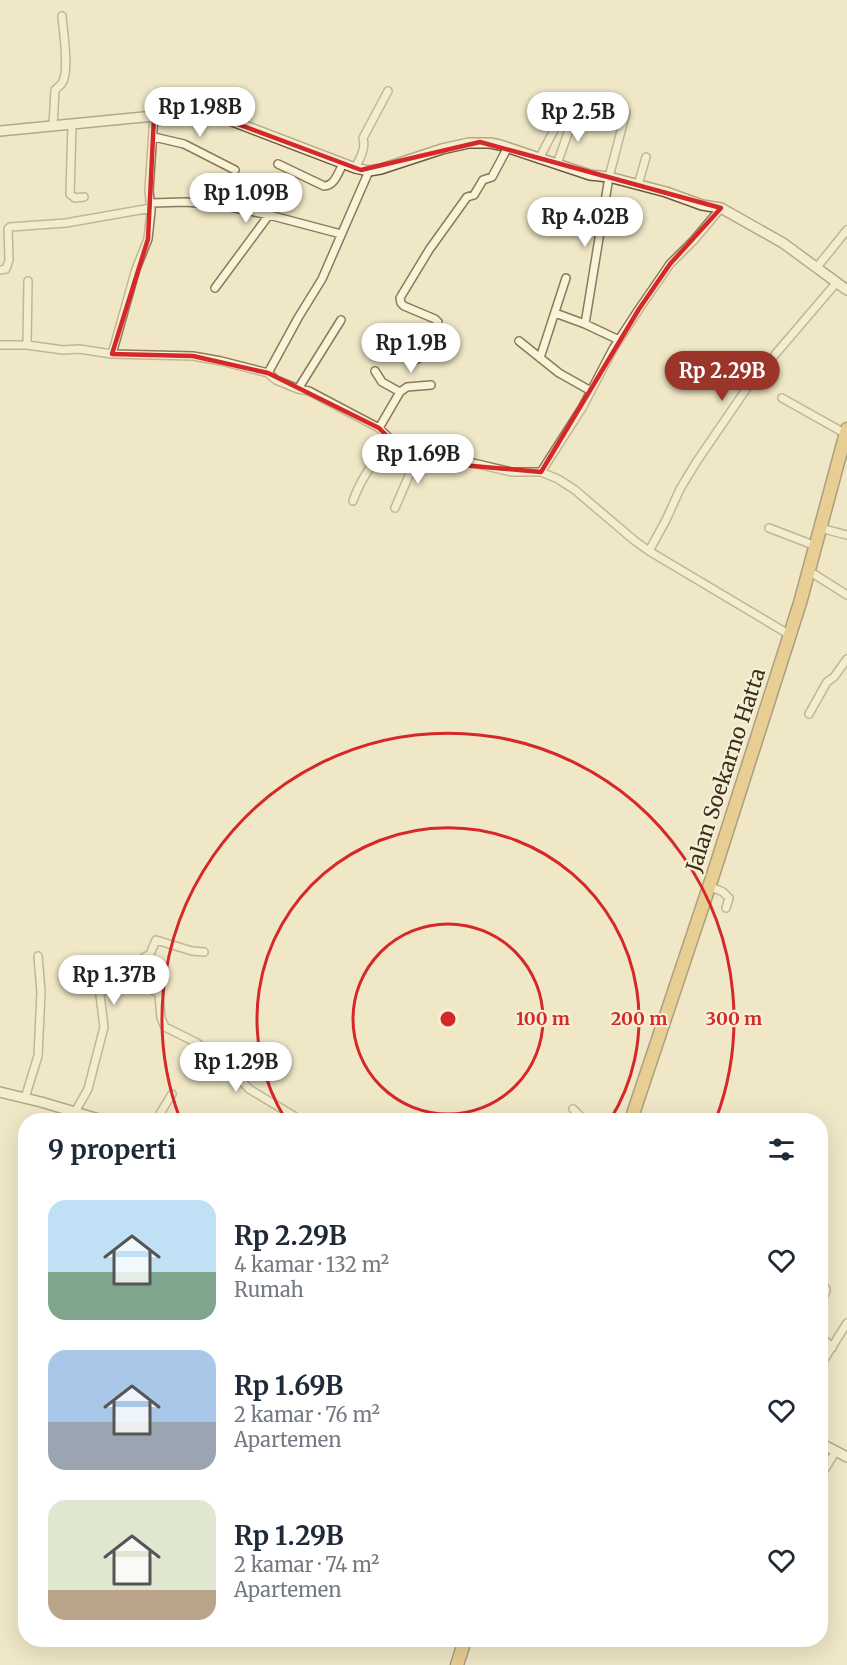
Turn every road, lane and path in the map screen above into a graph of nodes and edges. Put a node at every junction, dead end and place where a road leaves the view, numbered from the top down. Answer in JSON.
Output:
{"nodes":[{"id":1,"x":62,"y":16,"type":"dead end"},
{"id":2,"x":388,"y":91,"type":"dead end"},
{"id":3,"x":560,"y":109,"type":"dead end"},
{"id":4,"x":626,"y":112,"type":"dead end"},
{"id":5,"x":575,"y":113,"type":"dead end"},
{"id":6,"x":154,"y":116,"type":"junction"},
{"id":7,"x":72,"y":125,"type":"junction"},
{"id":8,"x":53,"y":126,"type":"junction"},
{"id":9,"x":0,"y":131,"type":"edge"},
{"id":10,"x":154,"y":137,"type":"junction"},
{"id":11,"x":508,"y":147,"type":"junction"},
{"id":12,"x":646,"y":157,"type":"dead end"},
{"id":13,"x":539,"y":159,"type":"junction"},
{"id":14,"x":278,"y":164,"type":"dead end"},
{"id":15,"x":343,"y":164,"type":"junction"},
{"id":16,"x":557,"y":164,"type":"junction"},
{"id":17,"x":355,"y":168,"type":"junction"},
{"id":18,"x":235,"y":170,"type":"dead end"},
{"id":19,"x":369,"y":171,"type":"junction"},
{"id":20,"x":609,"y":177,"type":"junction"},
{"id":21,"x":638,"y":185,"type":"junction"},
{"id":22,"x":84,"y":197,"type":"dead end"},
{"id":23,"x":151,"y":206,"type":"junction"},
{"id":24,"x":720,"y":208,"type":"junction"},
{"id":25,"x":269,"y":215,"type":"junction"},
{"id":26,"x":847,"y":230,"type":"edge"},
{"id":27,"x":341,"y":234,"type":"junction"},
{"id":28,"x":817,"y":267,"type":"junction"},
{"id":29,"x":0,"y":270,"type":"edge"},
{"id":30,"x":567,"y":278,"type":"dead end"},
{"id":31,"x":28,"y":281,"type":"dead end"},
{"id":32,"x":837,"y":282,"type":"junction"},
{"id":33,"x":215,"y":288,"type":"dead end"},
{"id":34,"x":847,"y":290,"type":"edge"},
{"id":35,"x":555,"y":313,"type":"junction"},
{"id":36,"x":341,"y":320,"type":"dead end"},
{"id":37,"x":585,"y":324,"type":"junction"},
{"id":38,"x":620,"y":340,"type":"junction"},
{"id":39,"x":519,"y":341,"type":"dead end"},
{"id":40,"x":0,"y":345,"type":"edge"},
{"id":41,"x":27,"y":345,"type":"junction"},
{"id":42,"x":400,"y":352,"type":"dead end"},
{"id":43,"x":112,"y":354,"type":"junction"},
{"id":44,"x":540,"y":358,"type":"junction"},
{"id":45,"x":375,"y":371,"type":"dead end"},
{"id":46,"x":268,"y":373,"type":"junction"},
{"id":47,"x":431,"y":385,"type":"dead end"},
{"id":48,"x":298,"y":389,"type":"junction"},
{"id":49,"x":591,"y":391,"type":"junction"},
{"id":50,"x":400,"y":392,"type":"junction"},
{"id":51,"x":782,"y":398,"type":"dead end"},
{"id":52,"x":379,"y":428,"type":"junction"},
{"id":53,"x":846,"y":431,"type":"edge"},
{"id":54,"x":391,"y":440,"type":"junction"},
{"id":55,"x":418,"y":452,"type":"junction"},
{"id":56,"x":541,"y":472,"type":"junction"},
{"id":57,"x":353,"y":501,"type":"dead end"},
{"id":58,"x":395,"y":508,"type":"dead end"},
{"id":59,"x":769,"y":528,"type":"dead end"},
{"id":60,"x":820,"y":528,"type":"junction"},
{"id":61,"x":847,"y":535,"type":"edge"},
{"id":62,"x":816,"y":546,"type":"junction"},
{"id":63,"x":649,"y":551,"type":"junction"},
{"id":64,"x":809,"y":571,"type":"junction"},
{"id":65,"x":847,"y":595,"type":"edge"},
{"id":66,"x":790,"y":635,"type":"junction"},
{"id":67,"x":847,"y":659,"type":"edge"},
{"id":68,"x":809,"y":714,"type":"dead end"},
{"id":69,"x":709,"y":886,"type":"junction"},
{"id":70,"x":726,"y":908,"type":"dead end"},
{"id":71,"x":204,"y":952,"type":"dead end"},
{"id":72,"x":38,"y":956,"type":"dead end"},
{"id":73,"x":149,"y":988,"type":"junction"},
{"id":74,"x":0,"y":1092,"type":"edge"},
{"id":75,"x":172,"y":1094,"type":"dead end"},
{"id":76,"x":25,"y":1098,"type":"junction"},
{"id":77,"x":573,"y":1109,"type":"dead end"},
{"id":78,"x":75,"y":1112,"type":"junction"},
{"id":79,"x":78,"y":1113,"type":"edge"},
{"id":80,"x":160,"y":1113,"type":"edge"},
{"id":81,"x":289,"y":1113,"type":"edge"},
{"id":82,"x":577,"y":1113,"type":"edge"},
{"id":83,"x":633,"y":1113,"type":"edge"},
{"id":84,"x":847,"y":1323,"type":"edge"},
{"id":85,"x":828,"y":1344,"type":"edge"},
{"id":86,"x":832,"y":1348,"type":"junction"},
{"id":87,"x":828,"y":1354,"type":"edge"},
{"id":88,"x":828,"y":1447,"type":"edge"},
{"id":89,"x":836,"y":1451,"type":"junction"},
{"id":90,"x":847,"y":1457,"type":"edge"},
{"id":91,"x":828,"y":1464,"type":"edge"},
{"id":92,"x":463,"y":1647,"type":"edge"},
{"id":93,"x":457,"y":1665,"type":"edge"}],
"edges":[{"from":1,"to":8,"type":"street"},
{"from":2,"to":17,"type":"street"},
{"from":3,"to":13,"type":"street"},
{"from":4,"to":20,"type":"street"},
{"from":5,"to":16,"type":"street"},
{"from":6,"to":7,"type":"street"},
{"from":6,"to":10,"type":"street"},
{"from":6,"to":15,"type":"street"},
{"from":7,"to":8,"type":"street"},
{"from":7,"to":22,"type":"street"},
{"from":8,"to":9,"type":"street"},
{"from":10,"to":18,"type":"street"},
{"from":10,"to":23,"type":"street"},
{"from":11,"to":13,"type":"street"},
{"from":11,"to":19,"type":"street"},
{"from":11,"to":42,"type":"street"},
{"from":12,"to":21,"type":"street"},
{"from":13,"to":16,"type":"street"},
{"from":14,"to":15,"type":"street"},
{"from":15,"to":17,"type":"street"},
{"from":16,"to":20,"type":"street"},
{"from":17,"to":19,"type":"street"},
{"from":19,"to":27,"type":"street"},
{"from":20,"to":21,"type":"street"},
{"from":20,"to":37,"type":"street"},
{"from":21,"to":24,"type":"street"},
{"from":23,"to":25,"type":"street"},
{"from":23,"to":29,"type":"street"},
{"from":23,"to":43,"type":"street"},
{"from":24,"to":28,"type":"street"},
{"from":24,"to":38,"type":"street"},
{"from":25,"to":27,"type":"street"},
{"from":25,"to":33,"type":"street"},
{"from":26,"to":28,"type":"street"},
{"from":27,"to":46,"type":"street"},
{"from":28,"to":32,"type":"street"},
{"from":30,"to":35,"type":"street"},
{"from":31,"to":41,"type":"street"},
{"from":32,"to":34,"type":"street"},
{"from":32,"to":63,"type":"street"},
{"from":35,"to":37,"type":"street"},
{"from":35,"to":44,"type":"street"},
{"from":36,"to":48,"type":"street"},
{"from":37,"to":38,"type":"street"},
{"from":38,"to":49,"type":"street"},
{"from":39,"to":44,"type":"street"},
{"from":40,"to":41,"type":"street"},
{"from":41,"to":43,"type":"street"},
{"from":43,"to":46,"type":"street"},
{"from":44,"to":49,"type":"street"},
{"from":45,"to":50,"type":"street"},
{"from":46,"to":48,"type":"street"},
{"from":47,"to":50,"type":"street"},
{"from":48,"to":52,"type":"street"},
{"from":49,"to":56,"type":"street"},
{"from":50,"to":52,"type":"street"},
{"from":51,"to":53,"type":"street"},
{"from":52,"to":54,"type":"street"},
{"from":53,"to":60,"type":"highway","name":"Jalan Soekarno Hatta"},
{"from":54,"to":55,"type":"street"},
{"from":54,"to":57,"type":"street"},
{"from":55,"to":56,"type":"street"},
{"from":55,"to":58,"type":"street"},
{"from":56,"to":63,"type":"street"},
{"from":59,"to":62,"type":"street"},
{"from":60,"to":61,"type":"street"},
{"from":60,"to":62,"type":"highway","name":"Jalan Soekarno Hatta"},
{"from":62,"to":64,"type":"highway","name":"Jalan Soekarno Hatta"},
{"from":63,"to":66,"type":"street"},
{"from":64,"to":65,"type":"street"},
{"from":64,"to":66,"type":"highway","name":"Jalan Soekarno Hatta"},
{"from":66,"to":69,"type":"highway","name":"Jalan Soekarno Hatta"},
{"from":67,"to":68,"type":"street"},
{"from":69,"to":70,"type":"street"},
{"from":69,"to":83,"type":"highway","name":"Jalan Soekarno Hatta"},
{"from":71,"to":73,"type":"street"},
{"from":72,"to":76,"type":"street"},
{"from":73,"to":78,"type":"street"},
{"from":73,"to":81,"type":"street"},
{"from":74,"to":76,"type":"street"},
{"from":75,"to":80,"type":"street"},
{"from":76,"to":78,"type":"street"},
{"from":77,"to":82,"type":"street"},
{"from":78,"to":79,"type":"street"},
{"from":84,"to":86,"type":"street"},
{"from":85,"to":86,"type":"street"},
{"from":86,"to":87,"type":"street"},
{"from":88,"to":89,"type":"street"},
{"from":89,"to":90,"type":"street"},
{"from":89,"to":91,"type":"street"},
{"from":92,"to":93,"type":"highway"}]}
